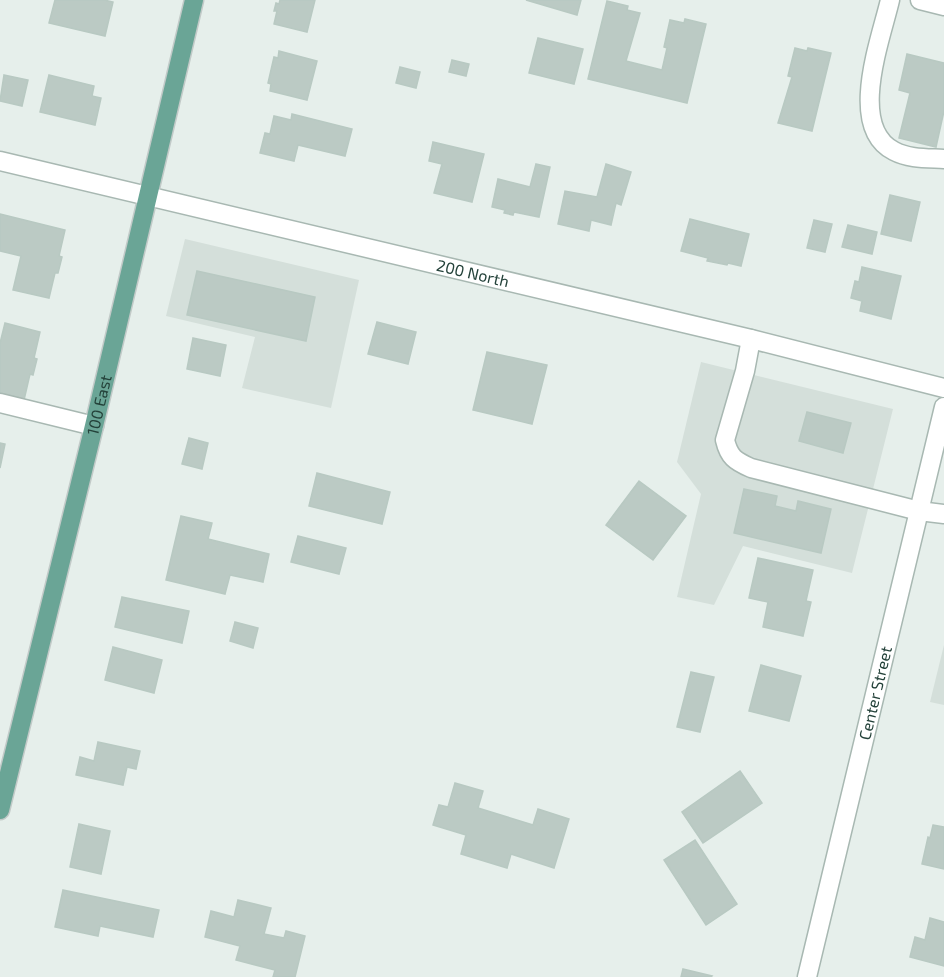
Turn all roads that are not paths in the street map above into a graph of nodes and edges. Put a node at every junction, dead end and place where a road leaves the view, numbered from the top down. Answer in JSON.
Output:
{"nodes":[{"id":1,"x":194,"y":0,"type":"edge"},
{"id":2,"x":890,"y":0,"type":"edge"},
{"id":3,"x":920,"y":0,"type":"edge"},
{"id":4,"x":944,"y":6,"type":"edge"},
{"id":5,"x":944,"y":159,"type":"edge"},
{"id":6,"x":0,"y":161,"type":"edge"},
{"id":7,"x":148,"y":196,"type":"junction"},
{"id":8,"x":751,"y":339,"type":"junction"},
{"id":9,"x":944,"y":388,"type":"edge"},
{"id":10,"x":0,"y":403,"type":"edge"},
{"id":11,"x":944,"y":407,"type":"edge"},
{"id":12,"x":94,"y":426,"type":"junction"},
{"id":13,"x":919,"y":511,"type":"junction"},
{"id":14,"x":944,"y":514,"type":"edge"},
{"id":15,"x":0,"y":810,"type":"edge"},
{"id":16,"x":807,"y":977,"type":"edge"}],
"edges":[{"from":1,"to":7,"type":"main road","name":"100 East"},
{"from":2,"to":5,"type":"street"},
{"from":3,"to":4,"type":"street"},
{"from":6,"to":7,"type":"street","name":"200 North"},
{"from":7,"to":8,"type":"street","name":"200 North"},
{"from":7,"to":12,"type":"main road","name":"100 East"},
{"from":8,"to":9,"type":"street","name":"200 North"},
{"from":8,"to":13,"type":"street"},
{"from":10,"to":12,"type":"street"},
{"from":11,"to":13,"type":"street","name":"Center Street"},
{"from":12,"to":15,"type":"main road","name":"100 East"},
{"from":13,"to":14,"type":"street"},
{"from":13,"to":16,"type":"street","name":"Center Street"}]}
